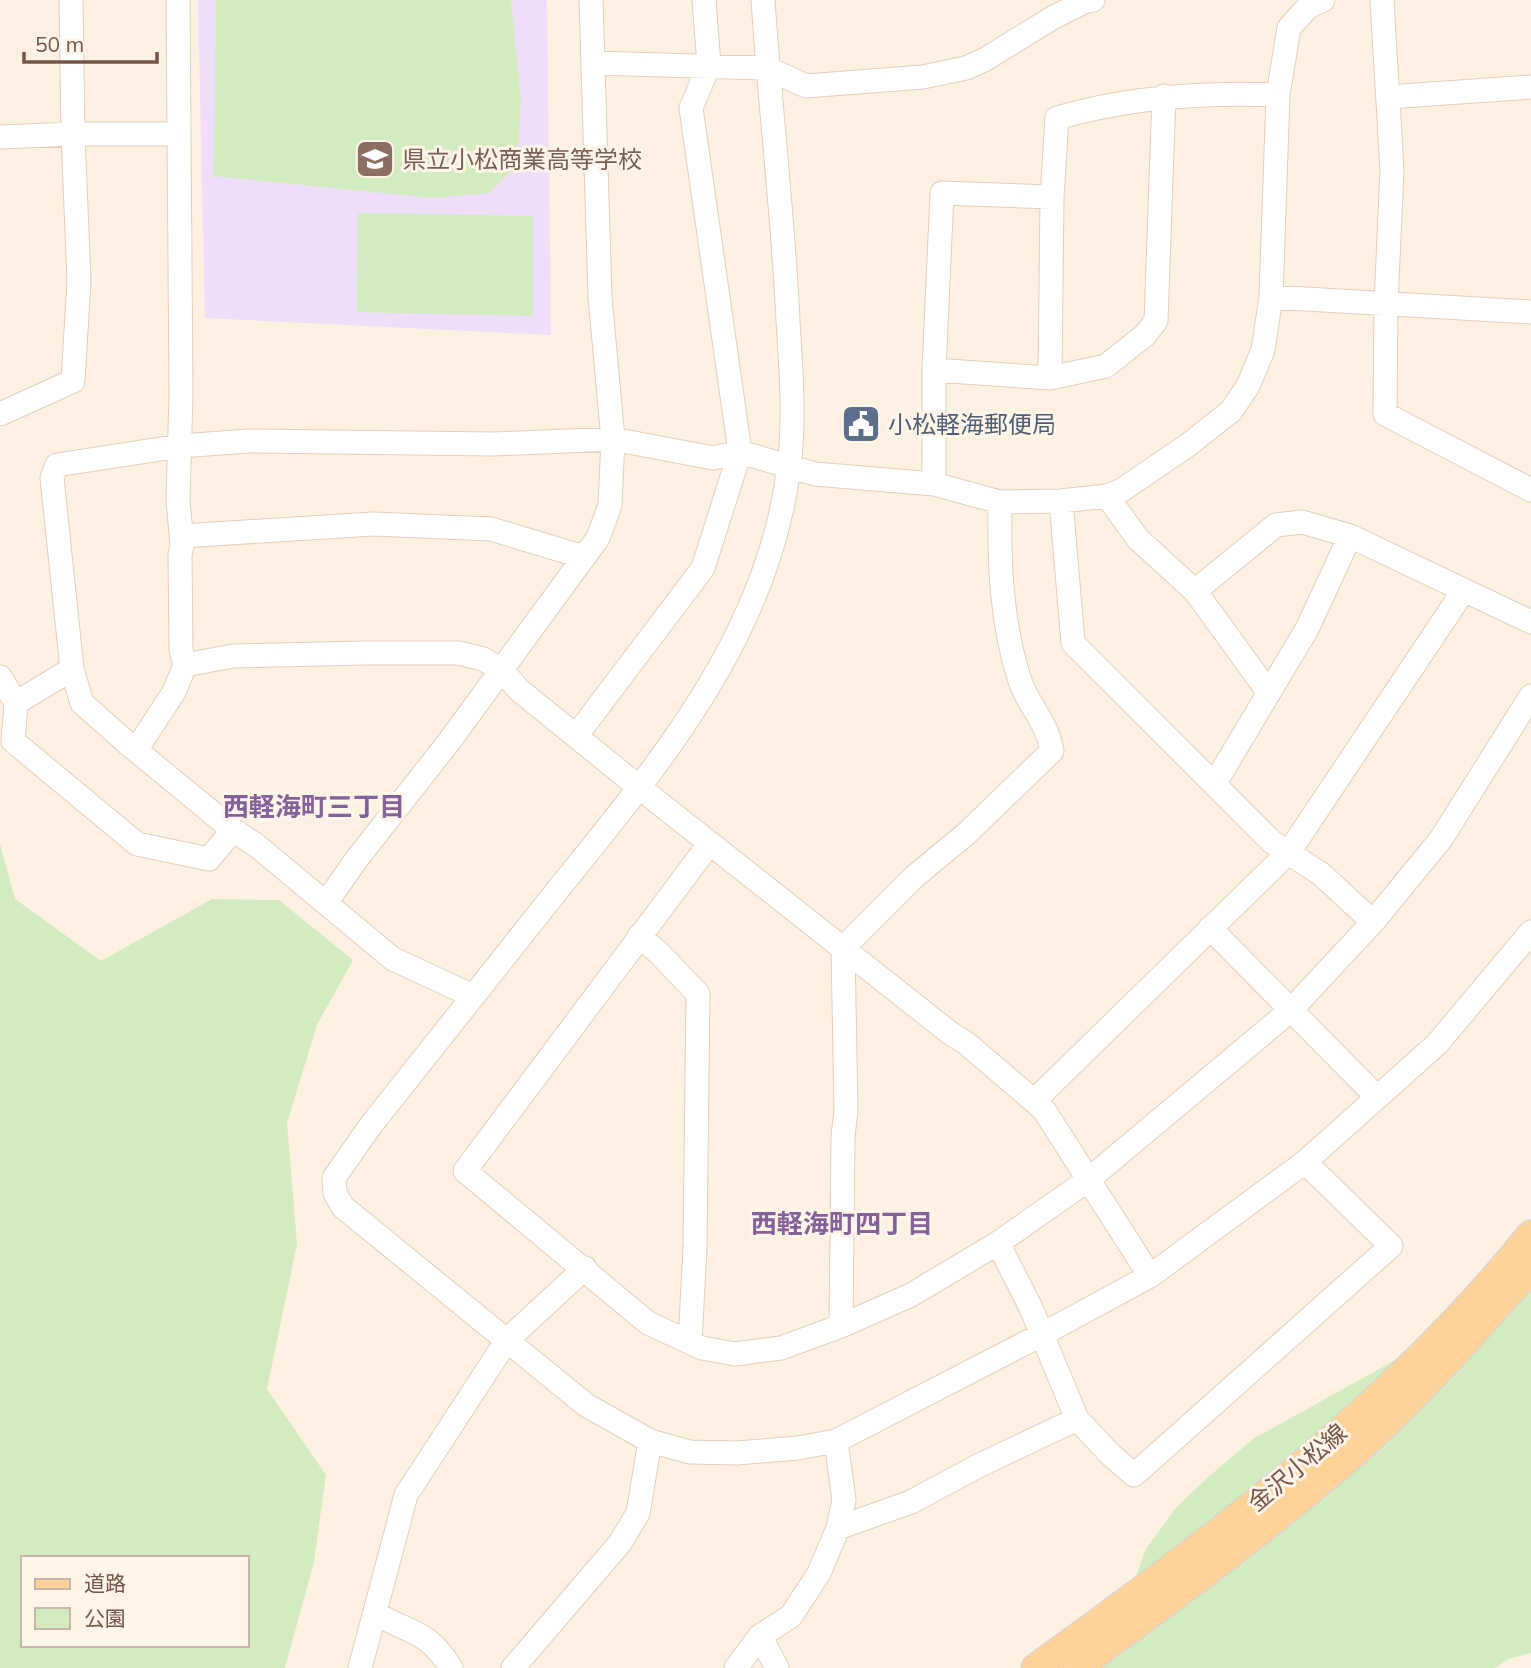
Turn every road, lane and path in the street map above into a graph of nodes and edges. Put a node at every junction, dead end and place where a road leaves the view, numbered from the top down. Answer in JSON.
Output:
{"nodes":[{"id":1,"x":71,"y":0,"type":"edge"},
{"id":2,"x":178,"y":0,"type":"edge"},
{"id":3,"x":592,"y":0,"type":"edge"},
{"id":4,"x":705,"y":0,"type":"edge"},
{"id":5,"x":763,"y":0,"type":"edge"},
{"id":6,"x":1093,"y":0,"type":"edge"},
{"id":7,"x":1323,"y":0,"type":"edge"},
{"id":8,"x":1382,"y":0,"type":"edge"},
{"id":9,"x":593,"y":63,"type":"junction"},
{"id":10,"x":709,"y":65,"type":"junction"},
{"id":11,"x":767,"y":68,"type":"junction"},
{"id":12,"x":1531,"y":87,"type":"edge"},
{"id":13,"x":1164,"y":96,"type":"junction"},
{"id":14,"x":1278,"y":96,"type":"junction"},
{"id":15,"x":1388,"y":97,"type":"junction"},
{"id":16,"x":73,"y":134,"type":"junction"},
{"id":17,"x":178,"y":134,"type":"junction"},
{"id":18,"x":0,"y":137,"type":"edge"},
{"id":19,"x":1052,"y":197,"type":"junction"},
{"id":20,"x":1271,"y":297,"type":"junction"},
{"id":21,"x":1386,"y":304,"type":"junction"},
{"id":22,"x":1531,"y":312,"type":"edge"},
{"id":23,"x":934,"y":370,"type":"junction"},
{"id":24,"x":1050,"y":378,"type":"junction"},
{"id":25,"x":0,"y":414,"type":"edge"},
{"id":26,"x":613,"y":439,"type":"junction"},
{"id":27,"x":180,"y":446,"type":"junction"},
{"id":28,"x":740,"y":452,"type":"junction"},
{"id":29,"x":789,"y":467,"type":"junction"},
{"id":30,"x":934,"y":484,"type":"junction"},
{"id":31,"x":1531,"y":490,"type":"edge"},
{"id":32,"x":1107,"y":496,"type":"junction"},
{"id":33,"x":1000,"y":502,"type":"junction"},
{"id":34,"x":1061,"y":502,"type":"junction"},
{"id":35,"x":182,"y":536,"type":"junction"},
{"id":36,"x":1350,"y":536,"type":"junction"},
{"id":37,"x":584,"y":557,"type":"junction"},
{"id":38,"x":1464,"y":590,"type":"junction"},
{"id":39,"x":1195,"y":591,"type":"junction"},
{"id":40,"x":1531,"y":622,"type":"edge"},
{"id":41,"x":184,"y":666,"type":"junction"},
{"id":42,"x":72,"y":669,"type":"junction"},
{"id":43,"x":502,"y":670,"type":"junction"},
{"id":44,"x":0,"y":677,"type":"edge"},
{"id":45,"x":1269,"y":693,"type":"junction"},
{"id":46,"x":1531,"y":696,"type":"edge"},
{"id":47,"x":16,"y":703,"type":"junction"},
{"id":48,"x":576,"y":736,"type":"junction"},
{"id":49,"x":136,"y":750,"type":"junction"},
{"id":50,"x":1214,"y":783,"type":"junction"},
{"id":51,"x":640,"y":788,"type":"junction"},
{"id":52,"x":233,"y":830,"type":"junction"},
{"id":53,"x":710,"y":843,"type":"junction"},
{"id":54,"x":1289,"y":852,"type":"junction"},
{"id":55,"x":326,"y":903,"type":"junction"},
{"id":56,"x":1373,"y":922,"type":"junction"},
{"id":57,"x":1210,"y":928,"type":"junction"},
{"id":58,"x":1531,"y":932,"type":"edge"},
{"id":59,"x":639,"y":936,"type":"junction"},
{"id":60,"x":843,"y":948,"type":"junction"},
{"id":61,"x":473,"y":996,"type":"junction"},
{"id":62,"x":1291,"y":1010,"type":"junction"},
{"id":63,"x":1377,"y":1096,"type":"junction"},
{"id":64,"x":1034,"y":1101,"type":"junction"},
{"id":65,"x":1305,"y":1162,"type":"junction"},
{"id":66,"x":1088,"y":1180,"type":"junction"},
{"id":67,"x":1531,"y":1235,"type":"edge"},
{"id":68,"x":998,"y":1243,"type":"junction"},
{"id":69,"x":1531,"y":1267,"type":"edge"},
{"id":70,"x":584,"y":1268,"type":"junction"},
{"id":71,"x":1150,"y":1276,"type":"junction"},
{"id":72,"x":841,"y":1326,"type":"junction"},
{"id":73,"x":1041,"y":1335,"type":"junction"},
{"id":74,"x":507,"y":1340,"type":"junction"},
{"id":75,"x":690,"y":1342,"type":"junction"},
{"id":76,"x":1077,"y":1419,"type":"junction"},
{"id":77,"x":650,"y":1441,"type":"junction"},
{"id":78,"x":836,"y":1441,"type":"junction"},
{"id":79,"x":838,"y":1528,"type":"junction"},
{"id":80,"x":375,"y":1613,"type":"junction"},
{"id":81,"x":760,"y":1636,"type":"junction"},
{"id":82,"x":360,"y":1668,"type":"edge"},
{"id":83,"x":451,"y":1668,"type":"edge"},
{"id":84,"x":513,"y":1668,"type":"edge"},
{"id":85,"x":736,"y":1668,"type":"edge"},
{"id":86,"x":776,"y":1668,"type":"edge"},
{"id":87,"x":1036,"y":1668,"type":"edge"},
{"id":88,"x":1076,"y":1668,"type":"edge"}],
"edges":[{"from":1,"to":16,"type":"street"},
{"from":2,"to":17,"type":"street"},
{"from":3,"to":9,"type":"street"},
{"from":4,"to":10,"type":"street"},
{"from":5,"to":11,"type":"street"},
{"from":6,"to":11,"type":"street"},
{"from":7,"to":14,"type":"street"},
{"from":8,"to":15,"type":"street"},
{"from":9,"to":10,"type":"street"},
{"from":9,"to":26,"type":"street"},
{"from":10,"to":11,"type":"street"},
{"from":10,"to":28,"type":"street"},
{"from":11,"to":29,"type":"street"},
{"from":12,"to":15,"type":"street"},
{"from":13,"to":14,"type":"street"},
{"from":13,"to":19,"type":"street"},
{"from":13,"to":24,"type":"street"},
{"from":14,"to":20,"type":"street"},
{"from":15,"to":21,"type":"street"},
{"from":16,"to":17,"type":"street"},
{"from":16,"to":18,"type":"street"},
{"from":16,"to":25,"type":"street"},
{"from":17,"to":27,"type":"street"},
{"from":19,"to":23,"type":"street"},
{"from":19,"to":24,"type":"street"},
{"from":20,"to":21,"type":"street"},
{"from":20,"to":32,"type":"street"},
{"from":21,"to":22,"type":"street"},
{"from":21,"to":31,"type":"street"},
{"from":23,"to":24,"type":"street"},
{"from":23,"to":30,"type":"street"},
{"from":26,"to":27,"type":"street"},
{"from":26,"to":28,"type":"street"},
{"from":26,"to":37,"type":"street"},
{"from":27,"to":35,"type":"street"},
{"from":27,"to":42,"type":"street"},
{"from":28,"to":29,"type":"street"},
{"from":28,"to":48,"type":"street"},
{"from":29,"to":30,"type":"street"},
{"from":29,"to":51,"type":"street"},
{"from":30,"to":33,"type":"street"},
{"from":32,"to":34,"type":"street"},
{"from":32,"to":39,"type":"street"},
{"from":33,"to":34,"type":"street"},
{"from":33,"to":60,"type":"street"},
{"from":34,"to":50,"type":"street"},
{"from":35,"to":37,"type":"street"},
{"from":35,"to":41,"type":"street"},
{"from":36,"to":38,"type":"street"},
{"from":36,"to":39,"type":"street"},
{"from":36,"to":45,"type":"street"},
{"from":37,"to":43,"type":"street"},
{"from":38,"to":40,"type":"street"},
{"from":38,"to":54,"type":"street"},
{"from":39,"to":45,"type":"street"},
{"from":41,"to":43,"type":"street"},
{"from":41,"to":49,"type":"street"},
{"from":42,"to":47,"type":"street"},
{"from":42,"to":49,"type":"street"},
{"from":43,"to":48,"type":"street"},
{"from":43,"to":55,"type":"street"},
{"from":44,"to":47,"type":"street"},
{"from":45,"to":50,"type":"street"},
{"from":46,"to":56,"type":"street"},
{"from":47,"to":52,"type":"street"},
{"from":48,"to":51,"type":"street"},
{"from":49,"to":52,"type":"street"},
{"from":50,"to":54,"type":"street"},
{"from":51,"to":53,"type":"street"},
{"from":51,"to":61,"type":"street"},
{"from":52,"to":55,"type":"street"},
{"from":53,"to":59,"type":"street"},
{"from":53,"to":60,"type":"street"},
{"from":54,"to":56,"type":"street"},
{"from":54,"to":57,"type":"street"},
{"from":55,"to":61,"type":"street"},
{"from":56,"to":62,"type":"street"},
{"from":57,"to":62,"type":"street"},
{"from":57,"to":64,"type":"street"},
{"from":58,"to":63,"type":"street"},
{"from":59,"to":70,"type":"street"},
{"from":59,"to":75,"type":"street"},
{"from":60,"to":64,"type":"street"},
{"from":60,"to":72,"type":"street"},
{"from":61,"to":74,"type":"street"},
{"from":62,"to":63,"type":"street"},
{"from":62,"to":66,"type":"street"},
{"from":63,"to":65,"type":"street"},
{"from":64,"to":66,"type":"street"},
{"from":65,"to":71,"type":"street"},
{"from":65,"to":76,"type":"street"},
{"from":66,"to":68,"type":"street"},
{"from":66,"to":71,"type":"street"},
{"from":67,"to":87,"type":"main road","name":"金沢小松線"},
{"from":68,"to":72,"type":"street"},
{"from":68,"to":73,"type":"street"},
{"from":69,"to":88,"type":"main road","name":"金沢小松線"},
{"from":70,"to":74,"type":"street"},
{"from":70,"to":75,"type":"street"},
{"from":71,"to":73,"type":"street"},
{"from":72,"to":75,"type":"street"},
{"from":73,"to":76,"type":"street"},
{"from":73,"to":78,"type":"street"},
{"from":74,"to":77,"type":"street"},
{"from":74,"to":80,"type":"street"},
{"from":76,"to":79,"type":"street"},
{"from":77,"to":78,"type":"street"},
{"from":77,"to":84,"type":"street"},
{"from":78,"to":79,"type":"street"},
{"from":79,"to":81,"type":"street"},
{"from":80,"to":82,"type":"street"},
{"from":80,"to":83,"type":"street"},
{"from":81,"to":85,"type":"street"},
{"from":81,"to":86,"type":"street"}]}
